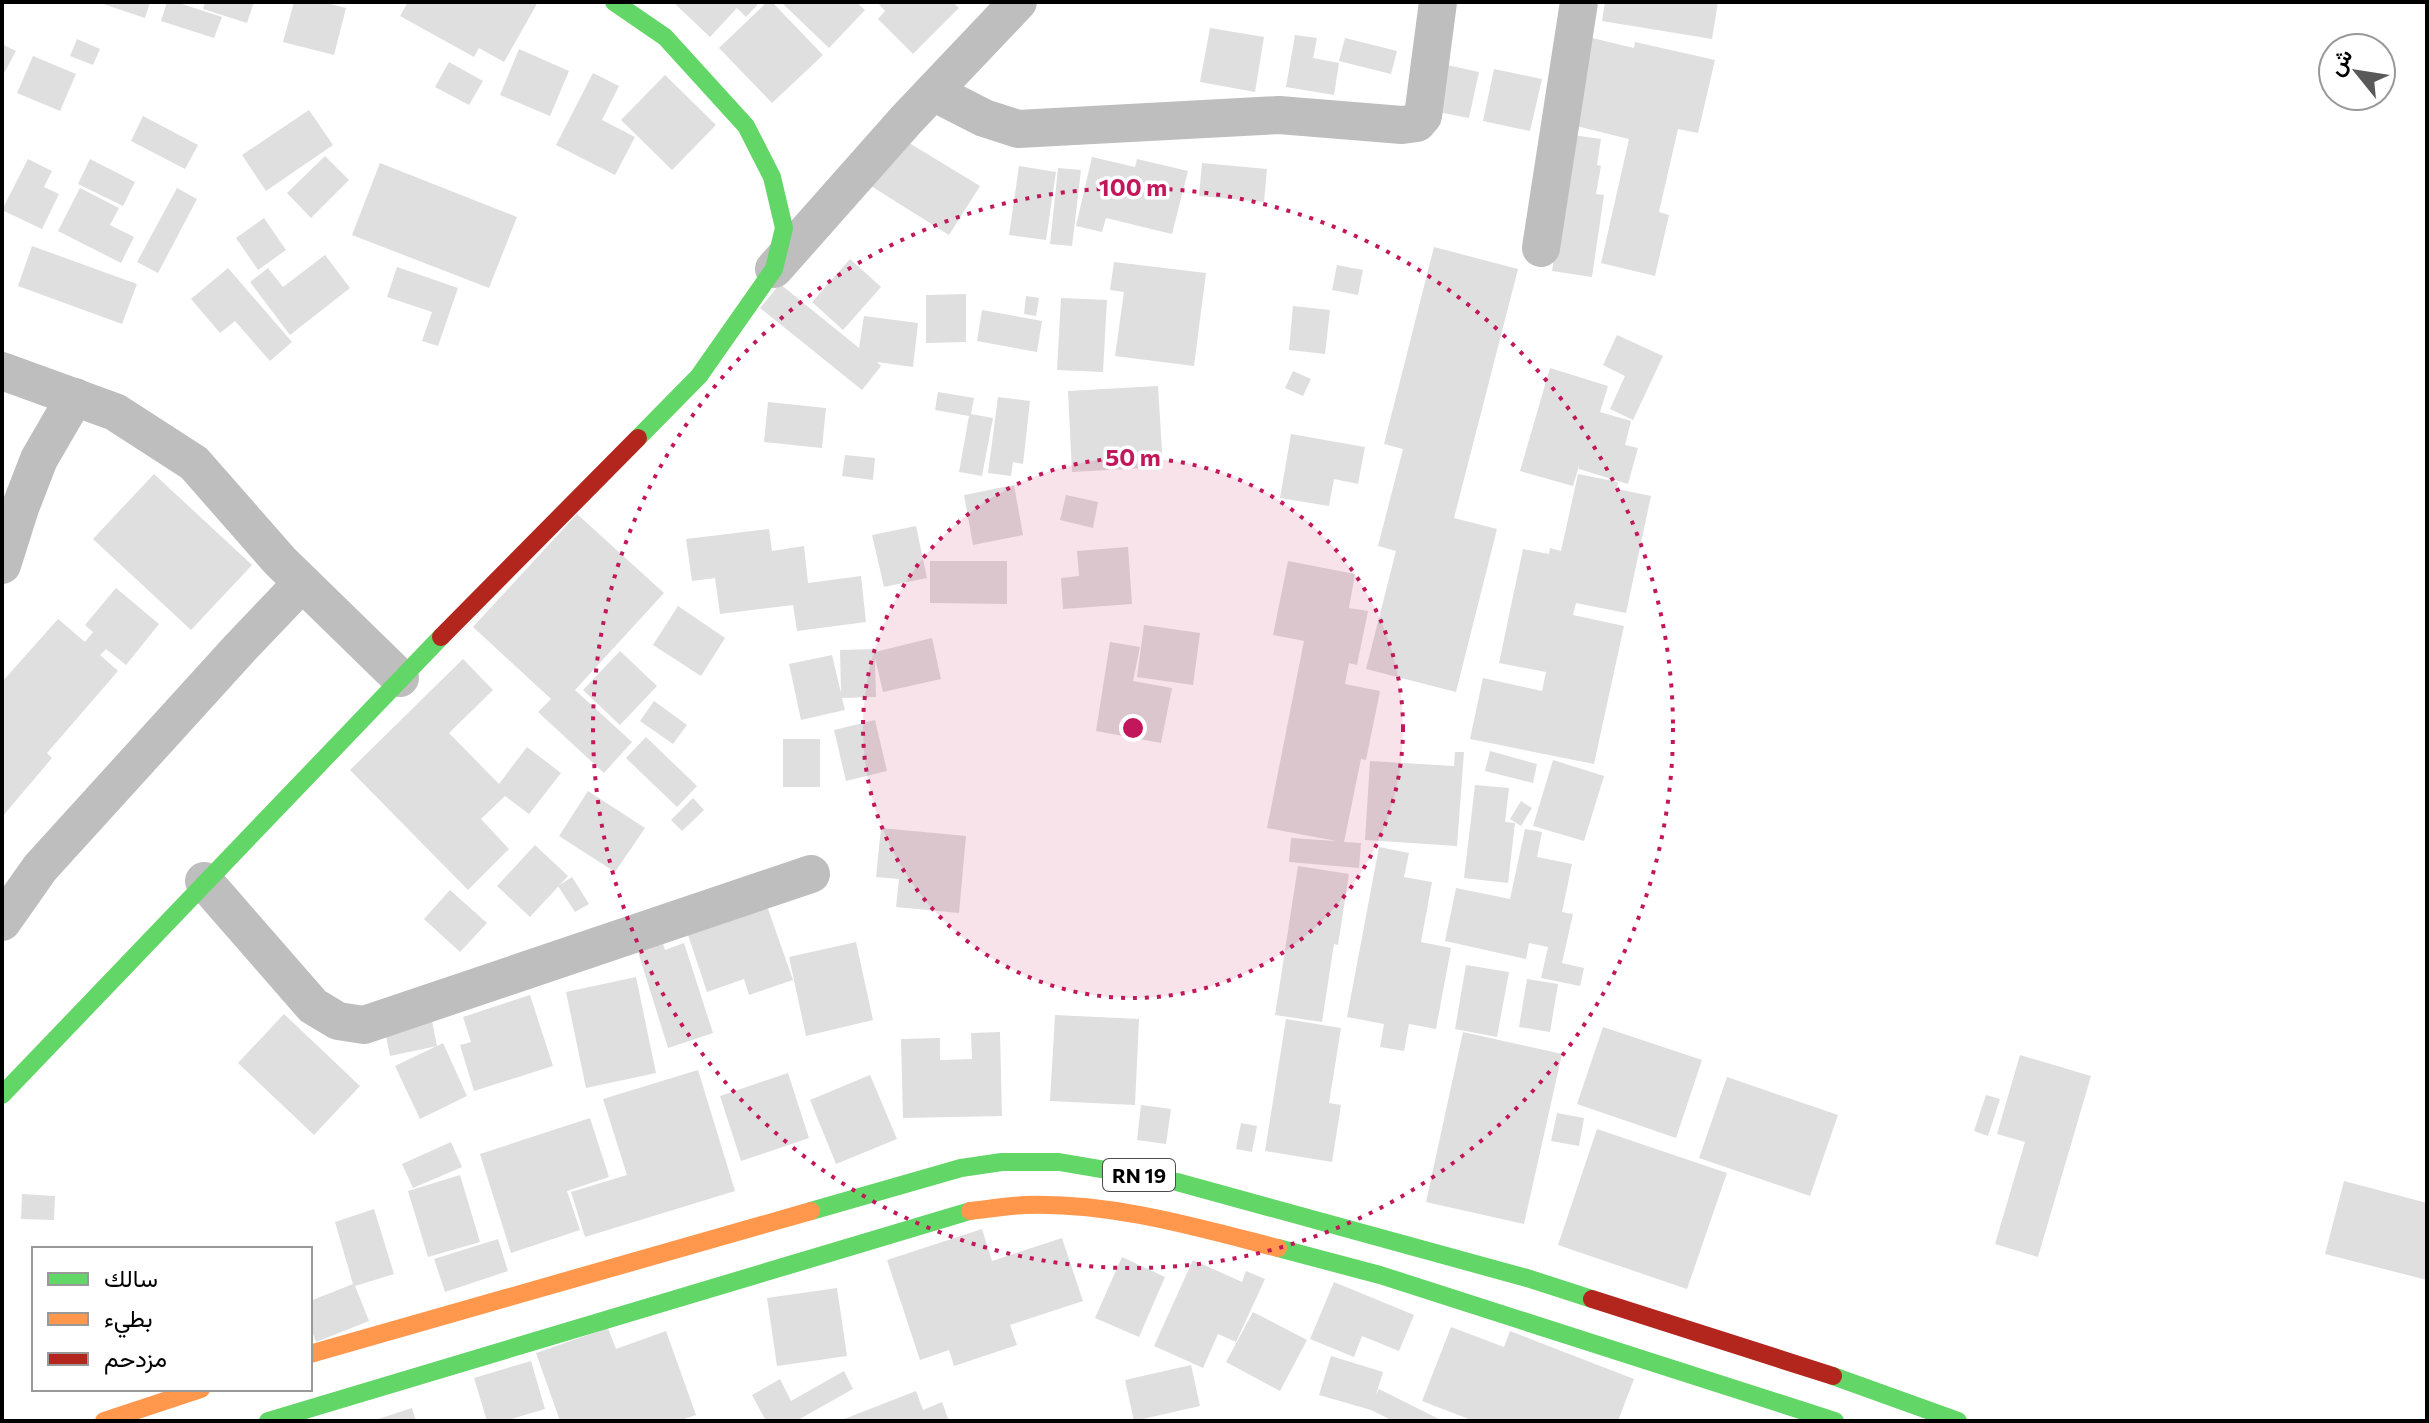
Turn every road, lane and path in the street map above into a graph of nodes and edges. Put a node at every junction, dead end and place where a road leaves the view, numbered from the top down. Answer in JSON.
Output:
{"nodes":[{"id":1,"x":614,"y":2,"type":"edge"},
{"id":2,"x":1018,"y":2,"type":"edge"},
{"id":3,"x":1438,"y":2,"type":"edge"},
{"id":4,"x":1579,"y":2,"type":"edge"},
{"id":5,"x":933,"y":92,"type":"junction"},
{"id":6,"x":1541,"y":248,"type":"dead end"},
{"id":7,"x":774,"y":269,"type":"junction"},
{"id":8,"x":2,"y":371,"type":"edge"},
{"id":9,"x":75,"y":397,"type":"junction"},
{"id":10,"x":2,"y":565,"type":"edge"},
{"id":11,"x":302,"y":583,"type":"junction"},
{"id":12,"x":400,"y":678,"type":"junction"},
{"id":13,"x":811,"y":874,"type":"dead end"},
{"id":14,"x":204,"y":881,"type":"junction"},
{"id":15,"x":2,"y":922,"type":"edge"},
{"id":16,"x":2,"y":1095,"type":"edge"},
{"id":17,"x":312,"y":1353,"type":"edge"},
{"id":18,"x":1836,"y":1377,"type":"junction"},
{"id":19,"x":195,"y":1391,"type":"edge"},
{"id":20,"x":1904,"y":1402,"type":"junction"},
{"id":21,"x":1827,"y":1418,"type":"edge"},
{"id":22,"x":104,"y":1421,"type":"edge"},
{"id":23,"x":268,"y":1421,"type":"edge"},
{"id":24,"x":1898,"y":1421,"type":"edge"},
{"id":25,"x":1958,"y":1421,"type":"edge"}],
"edges":[{"from":1,"to":7,"type":"main road"},
{"from":2,"to":5,"type":"street"},
{"from":3,"to":5,"type":"street"},
{"from":4,"to":6,"type":"street"},
{"from":5,"to":7,"type":"street"},
{"from":7,"to":12,"type":"main road"},
{"from":8,"to":9,"type":"street"},
{"from":9,"to":10,"type":"street"},
{"from":9,"to":11,"type":"street"},
{"from":11,"to":12,"type":"street"},
{"from":11,"to":15,"type":"street"},
{"from":12,"to":14,"type":"main road"},
{"from":13,"to":14,"type":"street"},
{"from":14,"to":16,"type":"main road"},
{"from":17,"to":18,"type":"main road","number":"RN 19"},
{"from":18,"to":20,"type":"main road","number":"RN 19"},
{"from":18,"to":21,"type":"main road"},
{"from":19,"to":22,"type":"main road"},
{"from":20,"to":24,"type":"main road"},
{"from":20,"to":25,"type":"main road","number":"RN 19"},
{"from":21,"to":23,"type":"main road","number":"RN 19"}]}
